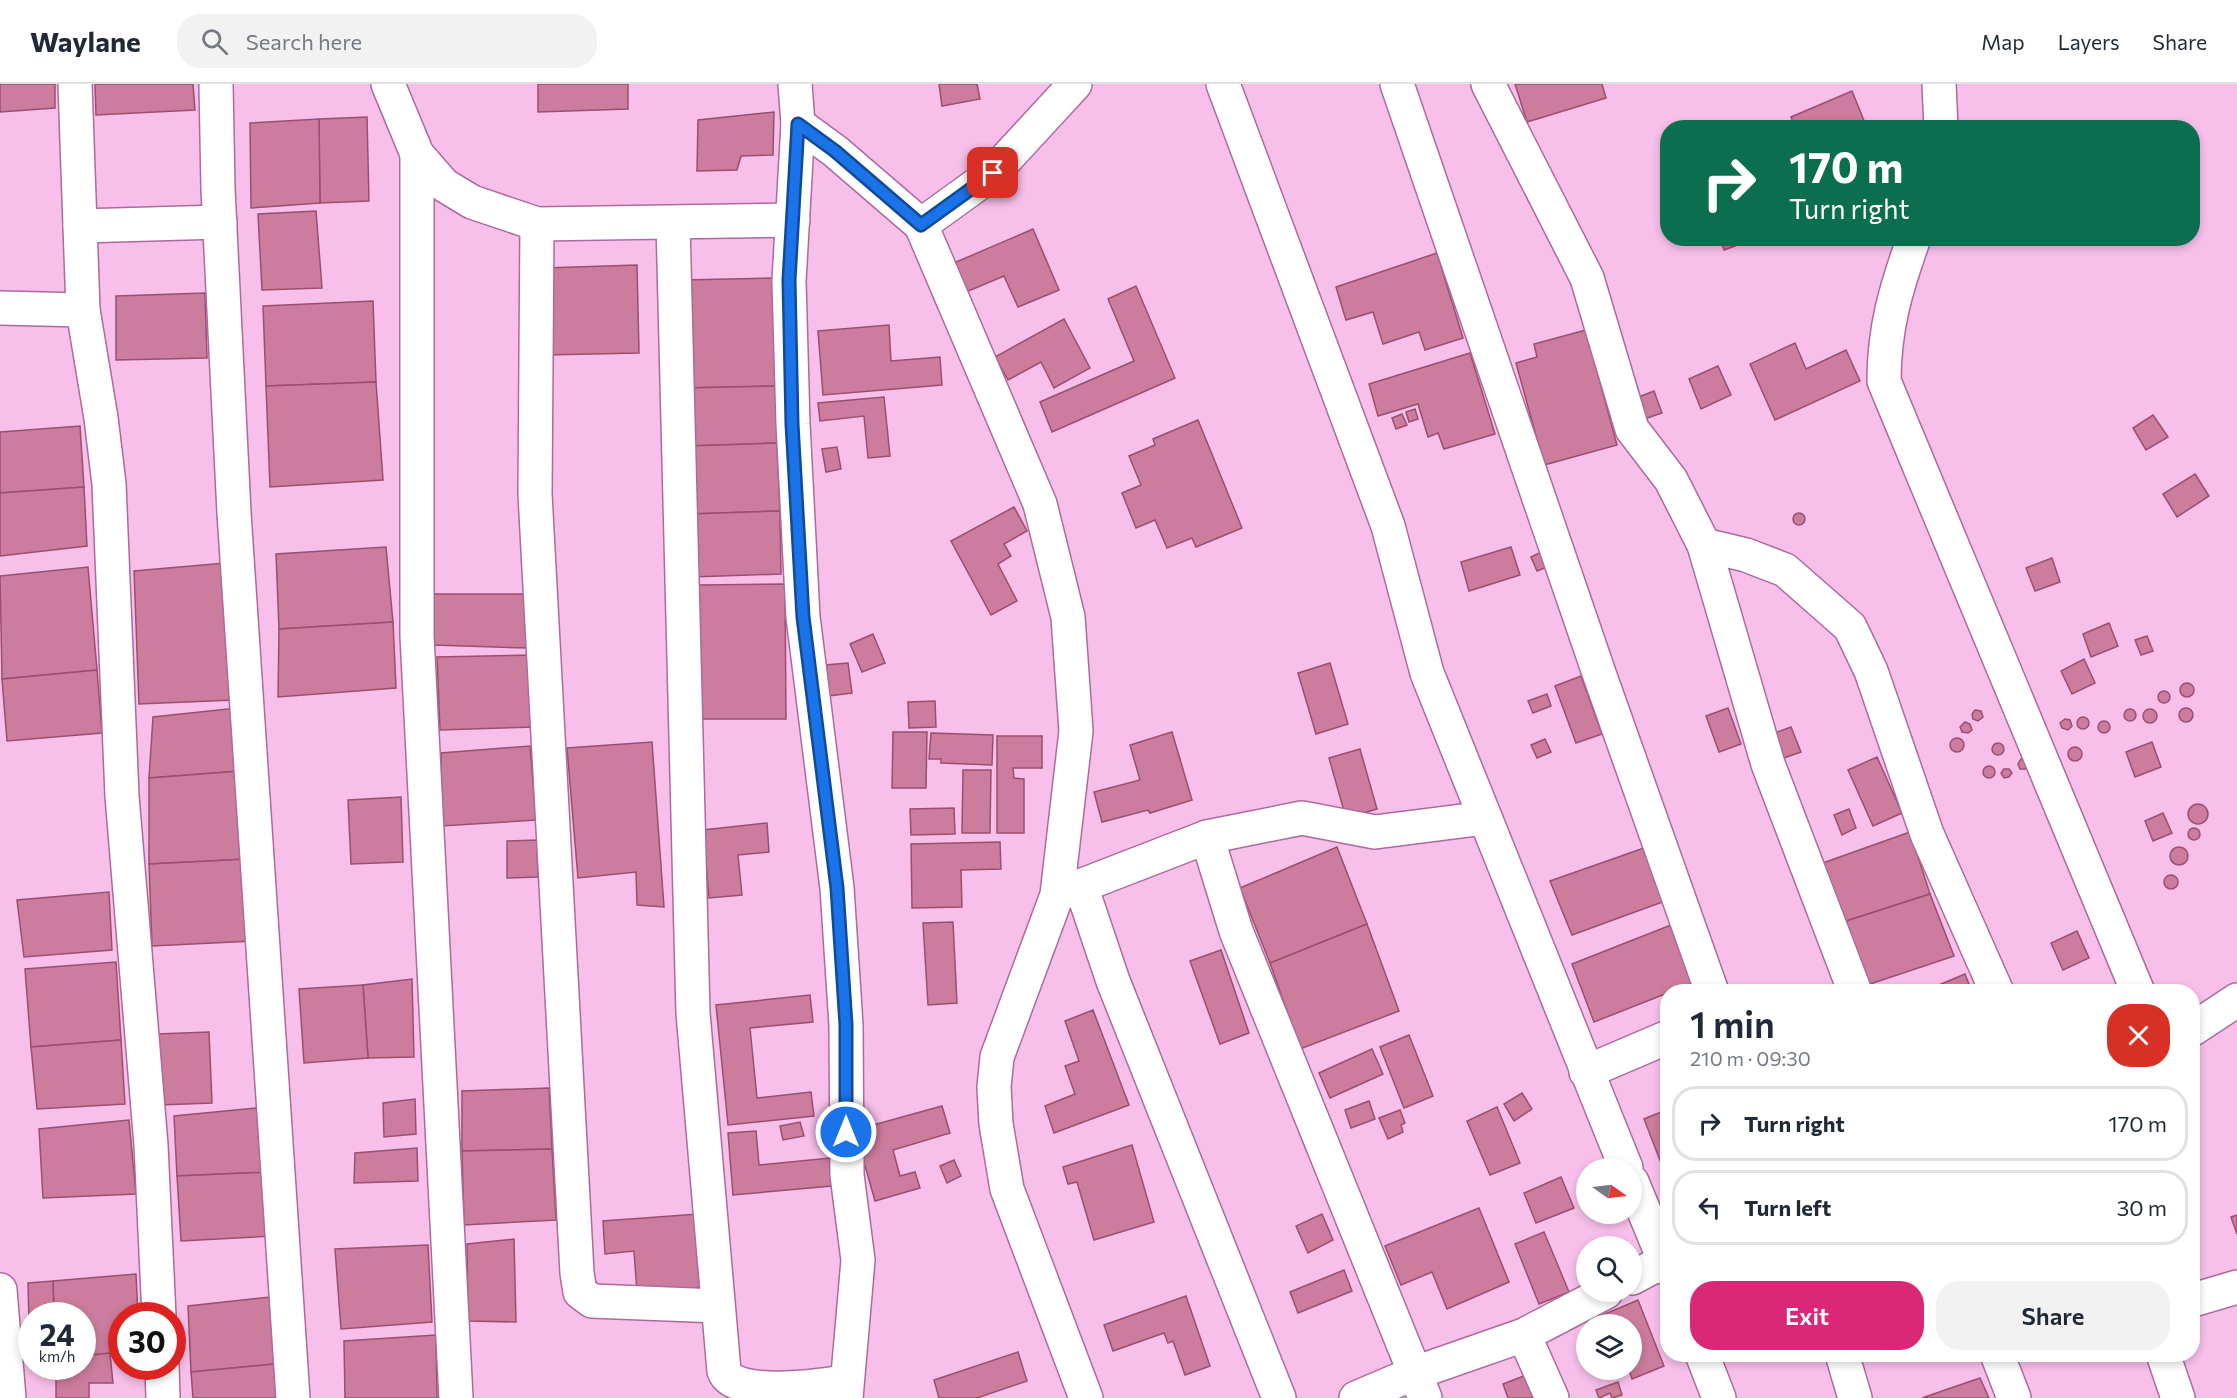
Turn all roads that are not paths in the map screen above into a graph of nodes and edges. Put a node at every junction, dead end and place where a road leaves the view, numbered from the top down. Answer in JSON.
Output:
{"nodes":[{"id":1,"x":75,"y":84,"type":"edge"},
{"id":2,"x":216,"y":84,"type":"edge"},
{"id":3,"x":388,"y":84,"type":"edge"},
{"id":4,"x":795,"y":84,"type":"edge"},
{"id":5,"x":1075,"y":84,"type":"edge"},
{"id":6,"x":1223,"y":84,"type":"edge"},
{"id":7,"x":1397,"y":84,"type":"edge"},
{"id":8,"x":1488,"y":84,"type":"edge"},
{"id":9,"x":1939,"y":84,"type":"edge"},
{"id":10,"x":1941,"y":120,"type":"edge"},
{"id":11,"x":798,"y":124,"type":"junction"},
{"id":12,"x":417,"y":154,"type":"junction"},
{"id":13,"x":793,"y":220,"type":"junction"},
{"id":14,"x":220,"y":222,"type":"junction"},
{"id":15,"x":673,"y":223,"type":"junction"},
{"id":16,"x":537,"y":224,"type":"junction"},
{"id":17,"x":921,"y":225,"type":"junction"},
{"id":18,"x":80,"y":226,"type":"junction"},
{"id":19,"x":1911,"y":246,"type":"edge"},
{"id":20,"x":0,"y":308,"type":"edge"},
{"id":21,"x":83,"y":310,"type":"junction"},
{"id":22,"x":1704,"y":544,"type":"junction"},
{"id":23,"x":1485,"y":818,"type":"junction"},
{"id":24,"x":1207,"y":837,"type":"junction"},
{"id":25,"x":1069,"y":890,"type":"junction"},
{"id":26,"x":1709,"y":984,"type":"edge"},
{"id":27,"x":1853,"y":984,"type":"edge"},
{"id":28,"x":1993,"y":984,"type":"edge"},
{"id":29,"x":2135,"y":984,"type":"edge"},
{"id":30,"x":2237,"y":1000,"type":"edge"},
{"id":31,"x":2200,"y":1024,"type":"edge"},
{"id":32,"x":1660,"y":1040,"type":"edge"},
{"id":33,"x":1586,"y":1072,"type":"junction"},
{"id":34,"x":1622,"y":1158,"type":"edge"},
{"id":35,"x":1642,"y":1205,"type":"edge"},
{"id":36,"x":1660,"y":1247,"type":"edge"},
{"id":37,"x":1660,"y":1266,"type":"edge"},
{"id":38,"x":1642,"y":1274,"type":"edge"},
{"id":39,"x":2237,"y":1287,"type":"edge"},
{"id":40,"x":0,"y":1290,"type":"edge"},
{"id":41,"x":2200,"y":1298,"type":"edge"},
{"id":42,"x":158,"y":1302,"type":"edge"},
{"id":43,"x":1587,"y":1302,"type":"edge"},
{"id":44,"x":718,"y":1306,"type":"junction"},
{"id":45,"x":1524,"y":1335,"type":"junction"},
{"id":46,"x":1705,"y":1362,"type":"edge"},
{"id":47,"x":1844,"y":1362,"type":"edge"},
{"id":48,"x":2000,"y":1362,"type":"edge"},
{"id":49,"x":2166,"y":1362,"type":"edge"},
{"id":50,"x":162,"y":1380,"type":"edge"},
{"id":51,"x":1420,"y":1385,"type":"edge"},
{"id":52,"x":845,"y":1390,"type":"edge"},
{"id":53,"x":9,"y":1398,"type":"edge"},
{"id":54,"x":163,"y":1398,"type":"edge"},
{"id":55,"x":293,"y":1398,"type":"edge"},
{"id":56,"x":456,"y":1398,"type":"edge"},
{"id":57,"x":1086,"y":1398,"type":"edge"},
{"id":58,"x":1279,"y":1398,"type":"edge"},
{"id":59,"x":1356,"y":1398,"type":"edge"},
{"id":60,"x":1552,"y":1398,"type":"edge"},
{"id":61,"x":1719,"y":1398,"type":"edge"},
{"id":62,"x":1855,"y":1398,"type":"edge"},
{"id":63,"x":2014,"y":1398,"type":"edge"},
{"id":64,"x":2178,"y":1398,"type":"edge"}],
"edges":[{"from":1,"to":18,"type":"street"},
{"from":2,"to":14,"type":"street"},
{"from":3,"to":12,"type":"street"},
{"from":4,"to":11,"type":"street"},
{"from":5,"to":17,"type":"street"},
{"from":6,"to":23,"type":"street"},
{"from":7,"to":26,"type":"street"},
{"from":8,"to":22,"type":"street"},
{"from":9,"to":10,"type":"street"},
{"from":11,"to":13,"type":"street"},
{"from":11,"to":17,"type":"street"},
{"from":12,"to":16,"type":"street"},
{"from":12,"to":56,"type":"street"},
{"from":13,"to":15,"type":"street"},
{"from":13,"to":52,"type":"street"},
{"from":14,"to":18,"type":"street"},
{"from":14,"to":55,"type":"street"},
{"from":15,"to":16,"type":"street"},
{"from":15,"to":44,"type":"street"},
{"from":16,"to":44,"type":"street"},
{"from":17,"to":25,"type":"street"},
{"from":18,"to":21,"type":"street"},
{"from":19,"to":29,"type":"street"},
{"from":20,"to":21,"type":"street"},
{"from":21,"to":42,"type":"street"},
{"from":22,"to":27,"type":"street"},
{"from":22,"to":28,"type":"street"},
{"from":23,"to":24,"type":"street"},
{"from":23,"to":33,"type":"street"},
{"from":24,"to":25,"type":"street"},
{"from":24,"to":51,"type":"street"},
{"from":25,"to":57,"type":"street"},
{"from":25,"to":58,"type":"street"},
{"from":30,"to":31,"type":"street"},
{"from":32,"to":33,"type":"street"},
{"from":33,"to":34,"type":"street"},
{"from":35,"to":36,"type":"street"},
{"from":37,"to":38,"type":"street"},
{"from":39,"to":41,"type":"street"},
{"from":40,"to":53,"type":"street"},
{"from":43,"to":45,"type":"street"},
{"from":44,"to":52,"type":"street"},
{"from":45,"to":51,"type":"street"},
{"from":45,"to":60,"type":"street"},
{"from":46,"to":61,"type":"street"},
{"from":47,"to":62,"type":"street"},
{"from":48,"to":63,"type":"street"},
{"from":49,"to":64,"type":"street"},
{"from":50,"to":54,"type":"street"},
{"from":51,"to":59,"type":"street"}]}
